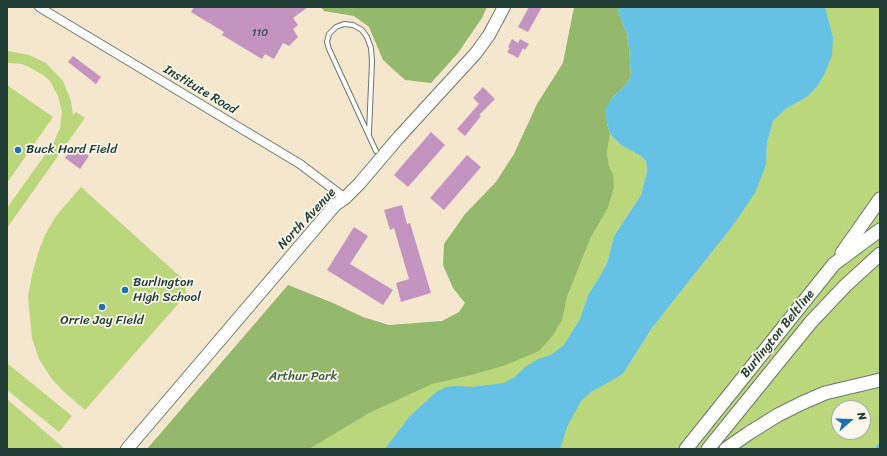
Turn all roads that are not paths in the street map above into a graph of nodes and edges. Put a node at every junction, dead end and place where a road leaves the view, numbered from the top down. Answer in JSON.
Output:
{"nodes":[{"id":1,"x":39,"y":7,"type":"edge"},
{"id":2,"x":504,"y":7,"type":"edge"},
{"id":3,"x":369,"y":133,"type":"junction"},
{"id":4,"x":376,"y":151,"type":"dead end"},
{"id":5,"x":345,"y":198,"type":"junction"},
{"id":6,"x":880,"y":199,"type":"edge"},
{"id":7,"x":880,"y":230,"type":"edge"},
{"id":8,"x":880,"y":254,"type":"edge"},
{"id":9,"x":834,"y":264,"type":"junction"},
{"id":10,"x":880,"y":380,"type":"edge"},
{"id":11,"x":127,"y":449,"type":"edge"},
{"id":12,"x":686,"y":449,"type":"edge"},
{"id":13,"x":708,"y":449,"type":"edge"},
{"id":14,"x":726,"y":449,"type":"edge"}],
"edges":[{"from":1,"to":5,"type":"street","name":"Institute Road"},
{"from":2,"to":5,"type":"main road","name":"North Avenue"},
{"from":3,"to":3,"type":"lane"},
{"from":3,"to":4,"type":"lane"},
{"from":5,"to":11,"type":"main road","name":"North Avenue"},
{"from":6,"to":9,"type":"main road"},
{"from":7,"to":9,"type":"main road","name":"Burlington Beltline"},
{"from":8,"to":13,"type":"main road","name":"Burlington Beltline"},
{"from":9,"to":12,"type":"main road","name":"Burlington Beltline"},
{"from":10,"to":14,"type":"main road"}]}
